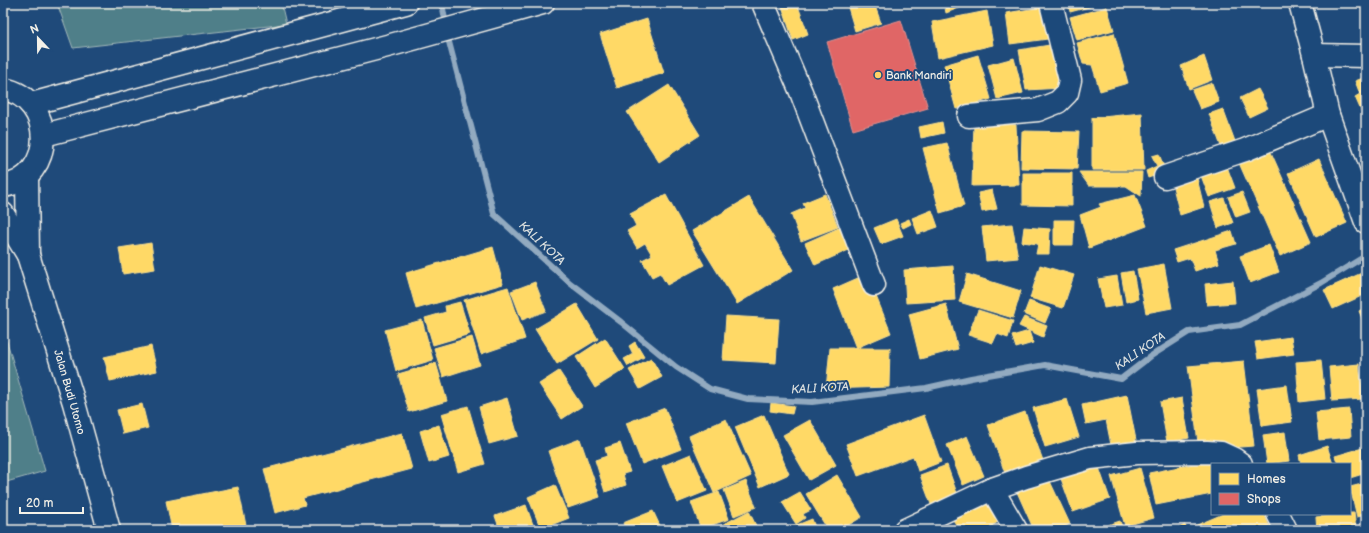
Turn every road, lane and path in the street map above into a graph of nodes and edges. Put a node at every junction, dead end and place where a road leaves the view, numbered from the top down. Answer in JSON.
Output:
{"nodes":[{"id":1,"x":406,"y":3,"type":"edge"},
{"id":2,"x":543,"y":3,"type":"edge"},
{"id":3,"x":763,"y":3,"type":"edge"},
{"id":4,"x":1051,"y":3,"type":"edge"},
{"id":5,"x":1300,"y":3,"type":"edge"},
{"id":6,"x":1314,"y":55,"type":"junction"},
{"id":7,"x":1366,"y":56,"type":"edge"},
{"id":8,"x":4,"y":88,"type":"edge"},
{"id":9,"x":30,"y":104,"type":"junction"},
{"id":10,"x":1328,"y":115,"type":"junction"},
{"id":11,"x":969,"y":116,"type":"dead end"},
{"id":12,"x":44,"y":135,"type":"junction"},
{"id":13,"x":27,"y":176,"type":"junction"},
{"id":14,"x":1166,"y":177,"type":"dead end"},
{"id":15,"x":3,"y":186,"type":"edge"},
{"id":16,"x":3,"y":214,"type":"edge"},
{"id":17,"x":1366,"y":222,"type":"edge"},
{"id":18,"x":28,"y":255,"type":"junction"},
{"id":19,"x":874,"y":285,"type":"dead end"},
{"id":20,"x":1239,"y":463,"type":"edge"},
{"id":21,"x":992,"y":489,"type":"junction"},
{"id":22,"x":1278,"y":515,"type":"edge"},
{"id":23,"x":109,"y":530,"type":"edge"},
{"id":24,"x":905,"y":530,"type":"edge"},
{"id":25,"x":1016,"y":530,"type":"edge"},
{"id":26,"x":1286,"y":530,"type":"edge"}],
"edges":[{"from":1,"to":9,"type":"street"},
{"from":2,"to":12,"type":"street"},
{"from":3,"to":19,"type":"street"},
{"from":4,"to":11,"type":"street"},
{"from":5,"to":6,"type":"street"},
{"from":6,"to":7,"type":"street"},
{"from":6,"to":10,"type":"street"},
{"from":8,"to":9,"type":"street"},
{"from":9,"to":12,"type":"street"},
{"from":10,"to":14,"type":"street"},
{"from":10,"to":17,"type":"street"},
{"from":12,"to":13,"type":"street"},
{"from":13,"to":15,"type":"street"},
{"from":13,"to":18,"type":"street","name":"Jalan Budi Utomo"},
{"from":16,"to":18,"type":"street","name":"Jalan Budi Utomo"},
{"from":18,"to":23,"type":"street","name":"Jalan Budi Utomo"},
{"from":20,"to":21,"type":"street"},
{"from":21,"to":24,"type":"street"},
{"from":21,"to":25,"type":"street"},
{"from":22,"to":26,"type":"street"}]}
